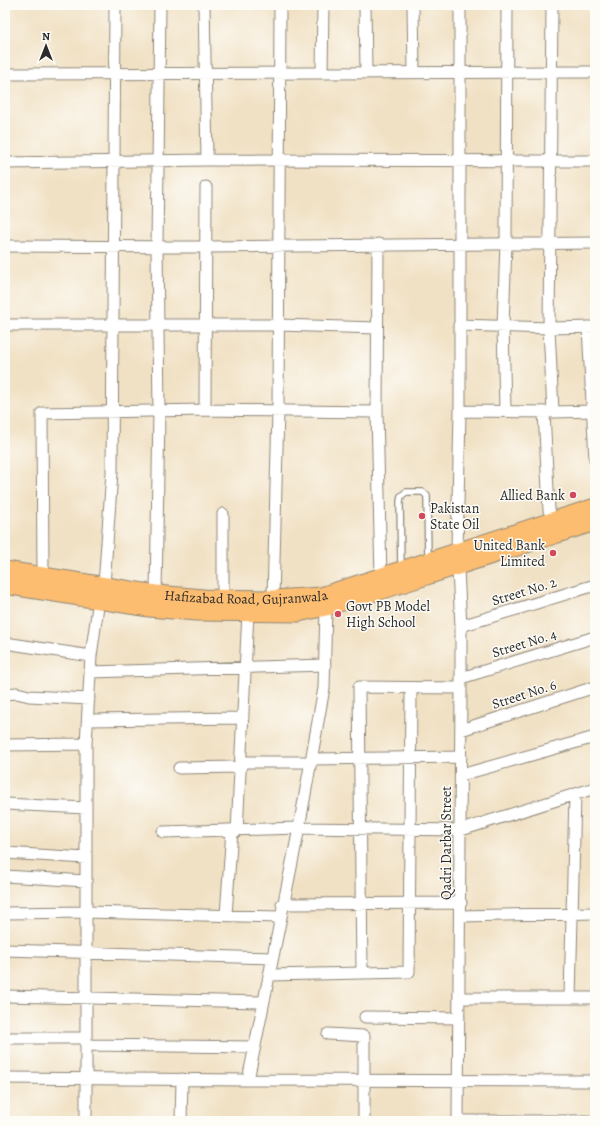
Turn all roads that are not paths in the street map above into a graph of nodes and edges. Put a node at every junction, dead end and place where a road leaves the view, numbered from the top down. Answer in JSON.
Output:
{"nodes":[{"id":1,"x":115,"y":5,"type":"edge"},
{"id":2,"x":160,"y":5,"type":"edge"},
{"id":3,"x":204,"y":5,"type":"edge"},
{"id":4,"x":280,"y":5,"type":"edge"},
{"id":5,"x":322,"y":5,"type":"edge"},
{"id":6,"x":365,"y":5,"type":"edge"},
{"id":7,"x":413,"y":5,"type":"edge"},
{"id":8,"x":460,"y":5,"type":"edge"},
{"id":9,"x":507,"y":5,"type":"edge"},
{"id":10,"x":552,"y":5,"type":"edge"},
{"id":11,"x":322,"y":72,"type":"junction"},
{"id":12,"x":366,"y":72,"type":"junction"},
{"id":13,"x":414,"y":72,"type":"junction"},
{"id":14,"x":460,"y":72,"type":"junction"},
{"id":15,"x":507,"y":72,"type":"junction"},
{"id":16,"x":552,"y":72,"type":"junction"},
{"id":17,"x":595,"y":72,"type":"edge"},
{"id":18,"x":114,"y":73,"type":"junction"},
{"id":19,"x":160,"y":73,"type":"junction"},
{"id":20,"x":204,"y":73,"type":"junction"},
{"id":21,"x":280,"y":73,"type":"junction"},
{"id":22,"x":5,"y":74,"type":"edge"},
{"id":23,"x":206,"y":160,"type":"junction"},
{"id":24,"x":279,"y":160,"type":"junction"},
{"id":25,"x":160,"y":161,"type":"junction"},
{"id":26,"x":459,"y":161,"type":"junction"},
{"id":27,"x":506,"y":161,"type":"junction"},
{"id":28,"x":552,"y":161,"type":"junction"},
{"id":29,"x":595,"y":161,"type":"edge"},
{"id":30,"x":114,"y":162,"type":"junction"},
{"id":31,"x":5,"y":163,"type":"edge"},
{"id":32,"x":206,"y":187,"type":"dead end"},
{"id":33,"x":551,"y":243,"type":"junction"},
{"id":34,"x":595,"y":243,"type":"edge"},
{"id":35,"x":378,"y":244,"type":"junction"},
{"id":36,"x":459,"y":244,"type":"junction"},
{"id":37,"x":506,"y":244,"type":"junction"},
{"id":38,"x":5,"y":246,"type":"edge"},
{"id":39,"x":157,"y":246,"type":"junction"},
{"id":40,"x":279,"y":246,"type":"junction"},
{"id":41,"x":114,"y":247,"type":"junction"},
{"id":42,"x":205,"y":247,"type":"junction"},
{"id":43,"x":5,"y":325,"type":"edge"},
{"id":44,"x":112,"y":325,"type":"junction"},
{"id":45,"x":157,"y":325,"type":"junction"},
{"id":46,"x":206,"y":325,"type":"junction"},
{"id":47,"x":278,"y":325,"type":"junction"},
{"id":48,"x":459,"y":325,"type":"junction"},
{"id":49,"x":504,"y":326,"type":"junction"},
{"id":50,"x":591,"y":327,"type":"edge"},
{"id":51,"x":377,"y":328,"type":"junction"},
{"id":52,"x":550,"y":328,"type":"junction"},
{"id":53,"x":205,"y":410,"type":"junction"},
{"id":54,"x":460,"y":410,"type":"junction"},
{"id":55,"x":505,"y":410,"type":"junction"},
{"id":56,"x":278,"y":411,"type":"junction"},
{"id":57,"x":593,"y":411,"type":"edge"},
{"id":58,"x":159,"y":412,"type":"junction"},
{"id":59,"x":377,"y":412,"type":"junction"},
{"id":60,"x":548,"y":412,"type":"junction"},
{"id":61,"x":112,"y":413,"type":"junction"},
{"id":62,"x":595,"y":459,"type":"edge"},
{"id":63,"x":595,"y":507,"type":"edge"},
{"id":64,"x":222,"y":514,"type":"dead end"},
{"id":65,"x":553,"y":520,"type":"junction"},
{"id":66,"x":595,"y":522,"type":"edge"},
{"id":67,"x":457,"y":559,"type":"junction"},
{"id":68,"x":428,"y":562,"type":"junction"},
{"id":69,"x":5,"y":570,"type":"edge"},
{"id":70,"x":401,"y":570,"type":"junction"},
{"id":71,"x":43,"y":575,"type":"junction"},
{"id":72,"x":381,"y":577,"type":"junction"},
{"id":73,"x":595,"y":584,"type":"edge"},
{"id":74,"x":5,"y":585,"type":"edge"},
{"id":75,"x":102,"y":592,"type":"junction"},
{"id":76,"x":156,"y":594,"type":"junction"},
{"id":77,"x":223,"y":598,"type":"junction"},
{"id":78,"x":273,"y":600,"type":"junction"},
{"id":79,"x":326,"y":607,"type":"junction"},
{"id":80,"x":248,"y":613,"type":"junction"},
{"id":81,"x":461,"y":626,"type":"junction"},
{"id":82,"x":595,"y":637,"type":"edge"},
{"id":83,"x":5,"y":643,"type":"edge"},
{"id":84,"x":91,"y":656,"type":"junction"},
{"id":85,"x":325,"y":666,"type":"junction"},
{"id":86,"x":245,"y":668,"type":"junction"},
{"id":87,"x":90,"y":672,"type":"junction"},
{"id":88,"x":461,"y":683,"type":"junction"},
{"id":89,"x":595,"y":688,"type":"edge"},
{"id":90,"x":411,"y":689,"type":"junction"},
{"id":91,"x":5,"y":694,"type":"edge"},
{"id":92,"x":89,"y":699,"type":"junction"},
{"id":93,"x":243,"y":718,"type":"junction"},
{"id":94,"x":88,"y":720,"type":"junction"},
{"id":95,"x":461,"y":730,"type":"junction"},
{"id":96,"x":595,"y":737,"type":"edge"},
{"id":97,"x":5,"y":744,"type":"edge"},
{"id":98,"x":86,"y":744,"type":"junction"},
{"id":99,"x":411,"y":756,"type":"junction"},
{"id":100,"x":461,"y":756,"type":"junction"},
{"id":101,"x":361,"y":759,"type":"junction"},
{"id":102,"x":312,"y":761,"type":"junction"},
{"id":103,"x":241,"y":764,"type":"junction"},
{"id":104,"x":179,"y":768,"type":"dead end"},
{"id":105,"x":461,"y":775,"type":"junction"},
{"id":106,"x":595,"y":788,"type":"edge"},
{"id":107,"x":575,"y":794,"type":"junction"},
{"id":108,"x":5,"y":804,"type":"edge"},
{"id":109,"x":86,"y":808,"type":"junction"},
{"id":110,"x":299,"y":828,"type":"junction"},
{"id":111,"x":362,"y":829,"type":"junction"},
{"id":112,"x":235,"y":830,"type":"junction"},
{"id":113,"x":411,"y":830,"type":"junction"},
{"id":114,"x":461,"y":830,"type":"junction"},
{"id":115,"x":163,"y":832,"type":"dead end"},
{"id":116,"x":5,"y":853,"type":"edge"},
{"id":117,"x":86,"y":858,"type":"junction"},
{"id":118,"x":5,"y":876,"type":"edge"},
{"id":119,"x":86,"y":881,"type":"junction"},
{"id":120,"x":461,"y":903,"type":"junction"},
{"id":121,"x":282,"y":904,"type":"junction"},
{"id":122,"x":362,"y":904,"type":"junction"},
{"id":123,"x":411,"y":904,"type":"junction"},
{"id":124,"x":86,"y":912,"type":"junction"},
{"id":125,"x":572,"y":912,"type":"junction"},
{"id":126,"x":5,"y":913,"type":"edge"},
{"id":127,"x":595,"y":913,"type":"edge"},
{"id":128,"x":226,"y":915,"type":"junction"},
{"id":129,"x":461,"y":916,"type":"junction"},
{"id":130,"x":280,"y":917,"type":"junction"},
{"id":131,"x":5,"y":950,"type":"edge"},
{"id":132,"x":86,"y":952,"type":"junction"},
{"id":133,"x":272,"y":958,"type":"junction"},
{"id":134,"x":362,"y":973,"type":"junction"},
{"id":135,"x":269,"y":975,"type":"junction"},
{"id":136,"x":5,"y":996,"type":"edge"},
{"id":137,"x":86,"y":998,"type":"junction"},
{"id":138,"x":459,"y":998,"type":"junction"},
{"id":139,"x":570,"y":998,"type":"junction"},
{"id":140,"x":595,"y":998,"type":"edge"},
{"id":141,"x":263,"y":1002,"type":"junction"},
{"id":142,"x":365,"y":1018,"type":"dead end"},
{"id":143,"x":459,"y":1018,"type":"junction"},
{"id":144,"x":328,"y":1034,"type":"dead end"},
{"id":145,"x":5,"y":1038,"type":"edge"},
{"id":146,"x":86,"y":1041,"type":"junction"},
{"id":147,"x":255,"y":1047,"type":"junction"},
{"id":148,"x":5,"y":1078,"type":"edge"},
{"id":149,"x":85,"y":1078,"type":"junction"},
{"id":150,"x":182,"y":1079,"type":"junction"},
{"id":151,"x":248,"y":1080,"type":"junction"},
{"id":152,"x":364,"y":1080,"type":"junction"},
{"id":153,"x":458,"y":1080,"type":"junction"},
{"id":154,"x":595,"y":1080,"type":"edge"},
{"id":155,"x":86,"y":1121,"type":"edge"},
{"id":156,"x":181,"y":1121,"type":"edge"},
{"id":157,"x":364,"y":1121,"type":"edge"},
{"id":158,"x":458,"y":1121,"type":"edge"},
{"id":159,"x":552,"y":1121,"type":"edge"},
{"id":160,"x":595,"y":1121,"type":"edge"}],
"edges":[{"from":1,"to":18,"type":"street"},
{"from":2,"to":19,"type":"street"},
{"from":3,"to":20,"type":"street"},
{"from":4,"to":21,"type":"street"},
{"from":5,"to":11,"type":"street"},
{"from":6,"to":12,"type":"street"},
{"from":7,"to":13,"type":"street"},
{"from":8,"to":14,"type":"street","name":"Qadri Darbar Street"},
{"from":9,"to":15,"type":"street"},
{"from":10,"to":16,"type":"street"},
{"from":11,"to":12,"type":"street"},
{"from":11,"to":21,"type":"street"},
{"from":12,"to":13,"type":"street"},
{"from":13,"to":14,"type":"street"},
{"from":14,"to":15,"type":"street"},
{"from":14,"to":26,"type":"street","name":"Qadri Darbar Street"},
{"from":15,"to":16,"type":"street"},
{"from":15,"to":27,"type":"street"},
{"from":16,"to":17,"type":"street"},
{"from":16,"to":28,"type":"street"},
{"from":18,"to":19,"type":"street"},
{"from":18,"to":22,"type":"street"},
{"from":18,"to":30,"type":"street"},
{"from":19,"to":20,"type":"street"},
{"from":19,"to":25,"type":"street"},
{"from":20,"to":21,"type":"street"},
{"from":20,"to":23,"type":"street"},
{"from":21,"to":24,"type":"street"},
{"from":23,"to":24,"type":"street"},
{"from":23,"to":25,"type":"street"},
{"from":24,"to":26,"type":"street"},
{"from":24,"to":40,"type":"street"},
{"from":25,"to":30,"type":"street"},
{"from":25,"to":39,"type":"street"},
{"from":26,"to":27,"type":"street"},
{"from":26,"to":36,"type":"street","name":"Qadri Darbar Street"},
{"from":27,"to":28,"type":"street"},
{"from":27,"to":37,"type":"street"},
{"from":28,"to":29,"type":"street"},
{"from":28,"to":33,"type":"street"},
{"from":30,"to":31,"type":"street"},
{"from":30,"to":41,"type":"street"},
{"from":32,"to":42,"type":"street"},
{"from":33,"to":34,"type":"street"},
{"from":33,"to":37,"type":"street"},
{"from":33,"to":52,"type":"street"},
{"from":35,"to":36,"type":"street"},
{"from":35,"to":40,"type":"street"},
{"from":35,"to":51,"type":"street"},
{"from":36,"to":37,"type":"street"},
{"from":36,"to":48,"type":"street","name":"Qadri Darbar Street"},
{"from":37,"to":49,"type":"street"},
{"from":38,"to":41,"type":"street"},
{"from":39,"to":41,"type":"street"},
{"from":39,"to":42,"type":"street"},
{"from":39,"to":45,"type":"street"},
{"from":40,"to":42,"type":"street"},
{"from":40,"to":47,"type":"street"},
{"from":41,"to":44,"type":"street"},
{"from":42,"to":46,"type":"street"},
{"from":43,"to":44,"type":"street"},
{"from":44,"to":45,"type":"street"},
{"from":44,"to":61,"type":"street"},
{"from":45,"to":46,"type":"street"},
{"from":45,"to":58,"type":"street"},
{"from":46,"to":47,"type":"street"},
{"from":46,"to":53,"type":"street"},
{"from":47,"to":51,"type":"street"},
{"from":47,"to":56,"type":"street"},
{"from":48,"to":49,"type":"street"},
{"from":48,"to":54,"type":"street","name":"Qadri Darbar Street"},
{"from":49,"to":52,"type":"street"},
{"from":49,"to":55,"type":"street"},
{"from":50,"to":52,"type":"street"},
{"from":50,"to":57,"type":"street"},
{"from":51,"to":59,"type":"street"},
{"from":52,"to":60,"type":"street"},
{"from":53,"to":56,"type":"street"},
{"from":53,"to":58,"type":"street"},
{"from":54,"to":55,"type":"street"},
{"from":54,"to":67,"type":"street","name":"Qadri Darbar Street"},
{"from":55,"to":60,"type":"street"},
{"from":56,"to":59,"type":"street"},
{"from":56,"to":78,"type":"street"},
{"from":57,"to":60,"type":"street"},
{"from":57,"to":62,"type":"street"},
{"from":58,"to":61,"type":"street"},
{"from":58,"to":76,"type":"street"},
{"from":59,"to":72,"type":"street"},
{"from":60,"to":65,"type":"street"},
{"from":61,"to":71,"type":"street"},
{"from":61,"to":75,"type":"street"},
{"from":63,"to":65,"type":"main road","name":"Hafizabad Road, Gujranwala"},
{"from":64,"to":77,"type":"street"},
{"from":65,"to":67,"type":"main road","name":"Hafizabad Road, Gujranwala"},
{"from":66,"to":67,"type":"main road"},
{"from":67,"to":68,"type":"main road","name":"Hafizabad Road, Gujranwala"},
{"from":67,"to":79,"type":"main road"},
{"from":67,"to":81,"type":"street","name":"Qadri Darbar Street"},
{"from":68,"to":70,"type":"main road","name":"Hafizabad Road, Gujranwala"},
{"from":68,"to":70,"type":"lane"},
{"from":69,"to":71,"type":"main road","name":"Hafizabad Road, Gujranwala"},
{"from":70,"to":72,"type":"main road","name":"Hafizabad Road, Gujranwala"},
{"from":71,"to":75,"type":"main road","name":"Hafizabad Road, Gujranwala"},
{"from":72,"to":78,"type":"main road","name":"Hafizabad Road, Gujranwala"},
{"from":73,"to":81,"type":"street","name":"Street No. 2"},
{"from":74,"to":75,"type":"main road"},
{"from":75,"to":76,"type":"main road","name":"Hafizabad Road, Gujranwala"},
{"from":75,"to":80,"type":"main road"},
{"from":75,"to":84,"type":"street"},
{"from":76,"to":77,"type":"main road","name":"Hafizabad Road, Gujranwala"},
{"from":77,"to":78,"type":"main road","name":"Hafizabad Road, Gujranwala"},
{"from":79,"to":80,"type":"main road"},
{"from":79,"to":85,"type":"street"},
{"from":80,"to":86,"type":"street"},
{"from":81,"to":88,"type":"street","name":"Qadri Darbar Street"},
{"from":82,"to":88,"type":"street","name":"Street No. 4"},
{"from":83,"to":84,"type":"street"},
{"from":84,"to":87,"type":"street"},
{"from":85,"to":86,"type":"street"},
{"from":85,"to":102,"type":"street"},
{"from":86,"to":87,"type":"street"},
{"from":86,"to":93,"type":"street"},
{"from":87,"to":92,"type":"street"},
{"from":88,"to":90,"type":"street","name":"Street No. 4"},
{"from":88,"to":95,"type":"street","name":"Qadri Darbar Street"},
{"from":89,"to":95,"type":"street","name":"Street No. 6"},
{"from":90,"to":99,"type":"street"},
{"from":90,"to":101,"type":"street","name":"Street No. 4"},
{"from":91,"to":92,"type":"street"},
{"from":92,"to":94,"type":"street"},
{"from":93,"to":94,"type":"street"},
{"from":93,"to":103,"type":"street"},
{"from":94,"to":98,"type":"street"},
{"from":95,"to":100,"type":"street","name":"Qadri Darbar Street"},
{"from":96,"to":105,"type":"street"},
{"from":97,"to":98,"type":"street"},
{"from":98,"to":109,"type":"street"},
{"from":99,"to":100,"type":"street"},
{"from":99,"to":101,"type":"street"},
{"from":99,"to":113,"type":"street"},
{"from":100,"to":105,"type":"street","name":"Qadri Darbar Street"},
{"from":101,"to":102,"type":"street"},
{"from":101,"to":111,"type":"street"},
{"from":102,"to":103,"type":"street"},
{"from":102,"to":110,"type":"street"},
{"from":103,"to":104,"type":"street"},
{"from":103,"to":112,"type":"street"},
{"from":105,"to":114,"type":"street","name":"Qadri Darbar Street"},
{"from":106,"to":107,"type":"street"},
{"from":107,"to":114,"type":"street"},
{"from":107,"to":125,"type":"street"},
{"from":108,"to":109,"type":"street"},
{"from":109,"to":117,"type":"street"},
{"from":110,"to":111,"type":"street"},
{"from":110,"to":112,"type":"street"},
{"from":110,"to":121,"type":"street"},
{"from":111,"to":113,"type":"street"},
{"from":111,"to":122,"type":"street"},
{"from":112,"to":115,"type":"street"},
{"from":112,"to":128,"type":"street"},
{"from":113,"to":114,"type":"street"},
{"from":113,"to":123,"type":"street"},
{"from":114,"to":120,"type":"street","name":"Qadri Darbar Street"},
{"from":116,"to":117,"type":"street"},
{"from":117,"to":119,"type":"street"},
{"from":118,"to":119,"type":"street"},
{"from":119,"to":124,"type":"street"},
{"from":120,"to":123,"type":"street"},
{"from":120,"to":129,"type":"street","name":"Qadri Darbar Street"},
{"from":121,"to":122,"type":"street"},
{"from":121,"to":130,"type":"street"},
{"from":122,"to":123,"type":"street"},
{"from":122,"to":134,"type":"street"},
{"from":123,"to":134,"type":"street"},
{"from":124,"to":126,"type":"street"},
{"from":124,"to":128,"type":"street"},
{"from":124,"to":132,"type":"street"},
{"from":125,"to":127,"type":"street"},
{"from":125,"to":129,"type":"street"},
{"from":125,"to":139,"type":"street"},
{"from":128,"to":130,"type":"street"},
{"from":129,"to":138,"type":"street","name":"Qadri Darbar Street"},
{"from":130,"to":133,"type":"street"},
{"from":131,"to":132,"type":"street"},
{"from":132,"to":133,"type":"street"},
{"from":132,"to":137,"type":"street"},
{"from":133,"to":135,"type":"street"},
{"from":134,"to":135,"type":"street"},
{"from":135,"to":141,"type":"street"},
{"from":136,"to":137,"type":"street"},
{"from":137,"to":141,"type":"street"},
{"from":137,"to":146,"type":"street"},
{"from":138,"to":139,"type":"street"},
{"from":138,"to":143,"type":"street","name":"Qadri Darbar Street"},
{"from":139,"to":140,"type":"street"},
{"from":141,"to":147,"type":"street"},
{"from":142,"to":143,"type":"street"},
{"from":143,"to":153,"type":"street","name":"Qadri Darbar Street"},
{"from":144,"to":152,"type":"street"},
{"from":145,"to":146,"type":"street"},
{"from":146,"to":147,"type":"street"},
{"from":146,"to":149,"type":"street"},
{"from":147,"to":151,"type":"street"},
{"from":148,"to":149,"type":"street"},
{"from":149,"to":150,"type":"street"},
{"from":149,"to":155,"type":"street"},
{"from":150,"to":151,"type":"street"},
{"from":150,"to":156,"type":"street"},
{"from":151,"to":152,"type":"street"},
{"from":152,"to":153,"type":"street"},
{"from":152,"to":157,"type":"street"},
{"from":153,"to":154,"type":"street"},
{"from":153,"to":158,"type":"street","name":"Qadri Darbar Street"},
{"from":158,"to":159,"type":"street"},
{"from":159,"to":160,"type":"street"}]}
